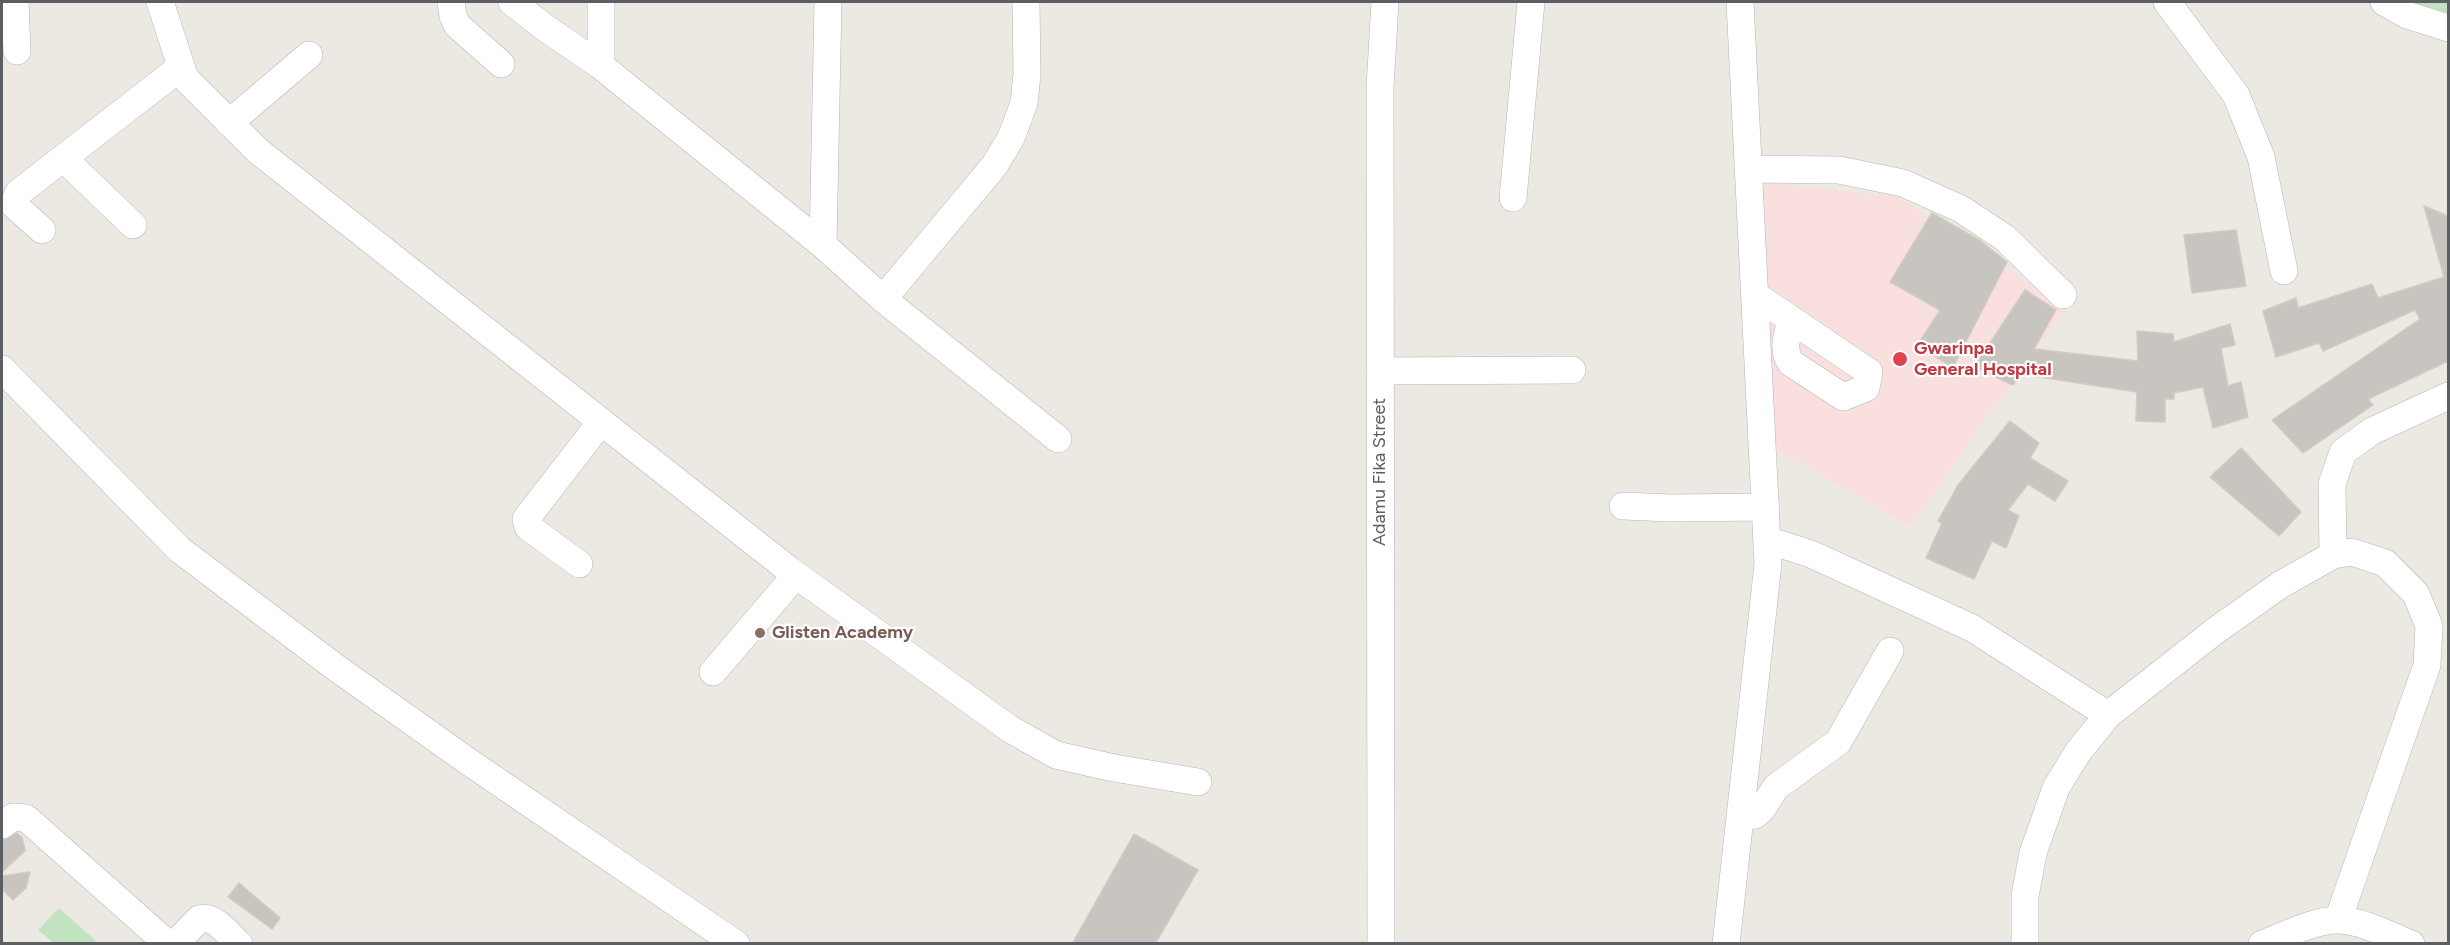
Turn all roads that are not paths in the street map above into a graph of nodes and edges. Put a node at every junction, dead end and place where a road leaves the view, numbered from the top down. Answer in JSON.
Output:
{"nodes":[{"id":1,"x":15,"y":2,"type":"edge"},
{"id":2,"x":160,"y":2,"type":"edge"},
{"id":3,"x":452,"y":2,"type":"edge"},
{"id":4,"x":512,"y":2,"type":"edge"},
{"id":5,"x":601,"y":2,"type":"edge"},
{"id":6,"x":828,"y":2,"type":"edge"},
{"id":7,"x":1026,"y":2,"type":"edge"},
{"id":8,"x":1385,"y":2,"type":"edge"},
{"id":9,"x":1531,"y":2,"type":"edge"},
{"id":10,"x":1740,"y":2,"type":"edge"},
{"id":11,"x":2167,"y":2,"type":"edge"},
{"id":12,"x":2384,"y":2,"type":"edge"},
{"id":13,"x":2448,"y":28,"type":"edge"},
{"id":14,"x":17,"y":51,"type":"dead end"},
{"id":15,"x":309,"y":54,"type":"dead end"},
{"id":16,"x":501,"y":64,"type":"dead end"},
{"id":17,"x":601,"y":66,"type":"junction"},
{"id":18,"x":181,"y":67,"type":"junction"},
{"id":19,"x":229,"y":123,"type":"junction"},
{"id":20,"x":63,"y":158,"type":"junction"},
{"id":21,"x":1749,"y":169,"type":"junction"},
{"id":22,"x":1513,"y":198,"type":"dead end"},
{"id":23,"x":133,"y":225,"type":"dead end"},
{"id":24,"x":42,"y":230,"type":"dead end"},
{"id":25,"x":824,"y":245,"type":"junction"},
{"id":26,"x":2284,"y":271,"type":"dead end"},
{"id":27,"x":1755,"y":295,"type":"junction"},
{"id":28,"x":2064,"y":295,"type":"dead end"},
{"id":29,"x":883,"y":299,"type":"junction"},
{"id":30,"x":1791,"y":319,"type":"dead end"},
{"id":31,"x":2,"y":369,"type":"edge"},
{"id":32,"x":1572,"y":369,"type":"dead end"},
{"id":33,"x":1380,"y":371,"type":"junction"},
{"id":34,"x":2448,"y":396,"type":"edge"},
{"id":35,"x":601,"y":422,"type":"junction"},
{"id":36,"x":1058,"y":439,"type":"dead end"},
{"id":37,"x":1623,"y":506,"type":"dead end"},
{"id":38,"x":1766,"y":507,"type":"junction"},
{"id":39,"x":1767,"y":540,"type":"junction"},
{"id":40,"x":2332,"y":555,"type":"junction"},
{"id":41,"x":579,"y":564,"type":"dead end"},
{"id":42,"x":796,"y":575,"type":"junction"},
{"id":43,"x":1890,"y":651,"type":"dead end"},
{"id":44,"x":713,"y":672,"type":"dead end"},
{"id":45,"x":2108,"y":715,"type":"junction"},
{"id":46,"x":1198,"y":782,"type":"dead end"},
{"id":47,"x":1740,"y":818,"type":"junction"},
{"id":48,"x":2,"y":825,"type":"edge"},
{"id":49,"x":2338,"y":920,"type":"junction"},
{"id":50,"x":724,"y":940,"type":"edge"},
{"id":51,"x":168,"y":944,"type":"edge"},
{"id":52,"x":175,"y":944,"type":"edge"},
{"id":53,"x":238,"y":944,"type":"edge"},
{"id":54,"x":1381,"y":944,"type":"edge"},
{"id":55,"x":1726,"y":944,"type":"edge"},
{"id":56,"x":2025,"y":944,"type":"edge"},
{"id":57,"x":2262,"y":944,"type":"edge"},
{"id":58,"x":2411,"y":944,"type":"edge"}],
"edges":[{"from":1,"to":14,"type":"street"},
{"from":2,"to":18,"type":"street"},
{"from":3,"to":16,"type":"street"},
{"from":4,"to":17,"type":"street"},
{"from":5,"to":17,"type":"street"},
{"from":6,"to":25,"type":"street"},
{"from":7,"to":29,"type":"street"},
{"from":8,"to":33,"type":"street","name":"Adamu Fika Street"},
{"from":9,"to":22,"type":"street"},
{"from":10,"to":21,"type":"street"},
{"from":11,"to":26,"type":"street"},
{"from":12,"to":13,"type":"street"},
{"from":15,"to":19,"type":"street"},
{"from":17,"to":25,"type":"street"},
{"from":18,"to":19,"type":"street"},
{"from":18,"to":20,"type":"street"},
{"from":19,"to":35,"type":"street"},
{"from":20,"to":23,"type":"street"},
{"from":20,"to":24,"type":"street"},
{"from":21,"to":27,"type":"street"},
{"from":21,"to":28,"type":"street"},
{"from":25,"to":29,"type":"street"},
{"from":27,"to":30,"type":"street"},
{"from":27,"to":38,"type":"street"},
{"from":29,"to":36,"type":"street"},
{"from":31,"to":50,"type":"street"},
{"from":32,"to":33,"type":"street"},
{"from":33,"to":54,"type":"street","name":"Adamu Fika Street"},
{"from":34,"to":40,"type":"street"},
{"from":35,"to":41,"type":"street"},
{"from":35,"to":42,"type":"street"},
{"from":37,"to":38,"type":"street"},
{"from":38,"to":39,"type":"street"},
{"from":39,"to":45,"type":"street"},
{"from":39,"to":47,"type":"street"},
{"from":40,"to":45,"type":"street"},
{"from":40,"to":49,"type":"street"},
{"from":42,"to":44,"type":"street"},
{"from":42,"to":46,"type":"street"},
{"from":43,"to":47,"type":"street"},
{"from":45,"to":56,"type":"street"},
{"from":47,"to":55,"type":"street"},
{"from":48,"to":51,"type":"street"},
{"from":49,"to":57,"type":"street"},
{"from":49,"to":58,"type":"street"},
{"from":52,"to":53,"type":"street"}]}
